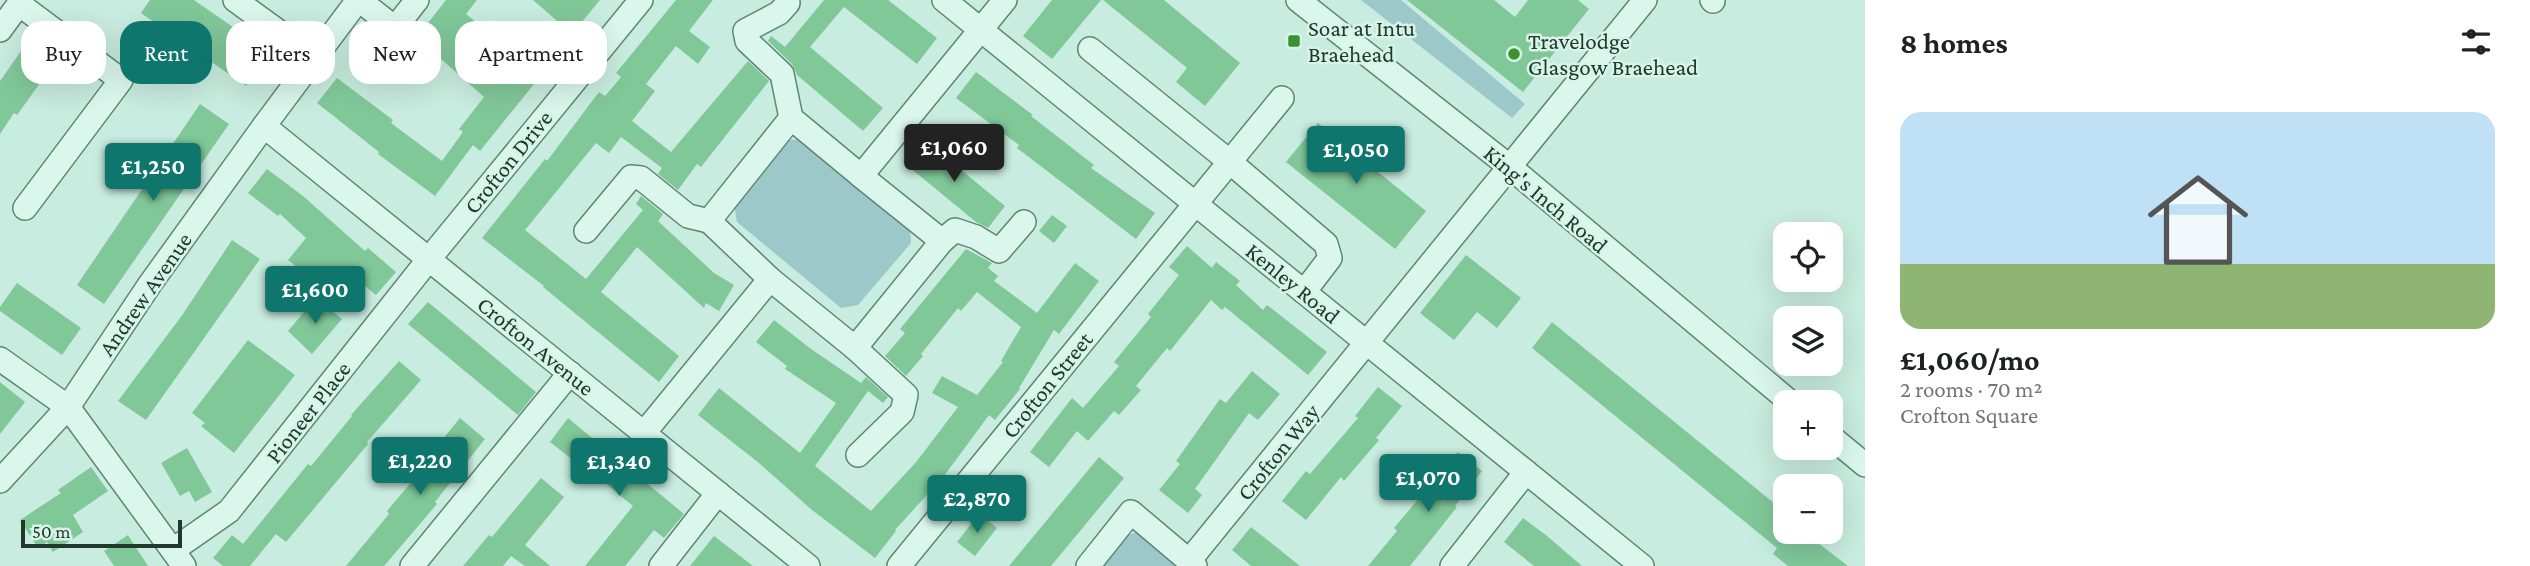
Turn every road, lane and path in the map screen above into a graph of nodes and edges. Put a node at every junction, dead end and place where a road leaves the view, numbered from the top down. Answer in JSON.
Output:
{"nodes":[{"id":1,"x":235,"y":0,"type":"edge"},
{"id":2,"x":358,"y":0,"type":"edge"},
{"id":3,"x":417,"y":0,"type":"edge"},
{"id":4,"x":641,"y":0,"type":"edge"},
{"id":5,"x":944,"y":0,"type":"edge"},
{"id":6,"x":1005,"y":0,"type":"edge"},
{"id":7,"x":1298,"y":0,"type":"edge"},
{"id":8,"x":1645,"y":0,"type":"edge"},
{"id":9,"x":20,"y":2,"type":"edge"},
{"id":10,"x":788,"y":3,"type":"dead end"},
{"id":11,"x":264,"y":21,"type":"edge"},
{"id":12,"x":0,"y":30,"type":"edge"},
{"id":13,"x":981,"y":30,"type":"junction"},
{"id":14,"x":335,"y":31,"type":"edge"},
{"id":15,"x":1090,"y":49,"type":"dead end"},
{"id":16,"x":296,"y":84,"type":"edge"},
{"id":17,"x":1282,"y":98,"type":"dead end"},
{"id":18,"x":790,"y":118,"type":"junction"},
{"id":19,"x":264,"y":126,"type":"junction"},
{"id":20,"x":1230,"y":162,"type":"junction"},
{"id":21,"x":1510,"y":167,"type":"junction"},
{"id":22,"x":861,"y":176,"type":"junction"},
{"id":23,"x":1195,"y":204,"type":"junction"},
{"id":24,"x":25,"y":208,"type":"dead end"},
{"id":25,"x":709,"y":221,"type":"junction"},
{"id":26,"x":1024,"y":222,"type":"dead end"},
{"id":27,"x":586,"y":231,"type":"dead end"},
{"id":28,"x":942,"y":241,"type":"junction"},
{"id":29,"x":429,"y":259,"type":"junction"},
{"id":30,"x":770,"y":279,"type":"junction"},
{"id":31,"x":1304,"y":292,"type":"junction"},
{"id":32,"x":1368,"y":344,"type":"junction"},
{"id":33,"x":855,"y":348,"type":"junction"},
{"id":34,"x":0,"y":359,"type":"edge"},
{"id":35,"x":570,"y":373,"type":"junction"},
{"id":36,"x":1776,"y":390,"type":"edge"},
{"id":37,"x":68,"y":407,"type":"junction"},
{"id":38,"x":643,"y":433,"type":"junction"},
{"id":39,"x":1843,"y":447,"type":"edge"},
{"id":40,"x":858,"y":455,"type":"dead end"},
{"id":41,"x":1865,"y":465,"type":"edge"},
{"id":42,"x":1526,"y":472,"type":"junction"},
{"id":43,"x":0,"y":481,"type":"edge"},
{"id":44,"x":718,"y":494,"type":"junction"},
{"id":45,"x":178,"y":558,"type":"edge"},
{"id":46,"x":1192,"y":564,"type":"edge"},
{"id":47,"x":412,"y":566,"type":"edge"},
{"id":48,"x":661,"y":566,"type":"edge"},
{"id":49,"x":808,"y":566,"type":"edge"},
{"id":50,"x":899,"y":566,"type":"edge"},
{"id":51,"x":1088,"y":566,"type":"edge"},
{"id":52,"x":1452,"y":566,"type":"edge"},
{"id":53,"x":1642,"y":566,"type":"edge"}],
"edges":[{"from":1,"to":11,"type":"street"},
{"from":2,"to":3,"type":"street","name":"Andrew Avenue"},
{"from":2,"to":14,"type":"street","name":"Andrew Avenue"},
{"from":4,"to":29,"type":"street","name":"Crofton Drive"},
{"from":5,"to":13,"type":"street","name":"Kenley Road"},
{"from":6,"to":13,"type":"street"},
{"from":7,"to":21,"type":"street","name":"King's Inch Road"},
{"from":8,"to":21,"type":"street","name":"Crofton Way"},
{"from":9,"to":12,"type":"street"},
{"from":9,"to":24,"type":"street"},
{"from":10,"to":18,"type":"street"},
{"from":13,"to":22,"type":"street"},
{"from":13,"to":23,"type":"street","name":"Kenley Road"},
{"from":15,"to":20,"type":"street"},
{"from":16,"to":19,"type":"street","name":"Andrew Avenue"},
{"from":17,"to":20,"type":"street","name":"Crofton Street"},
{"from":18,"to":22,"type":"street"},
{"from":18,"to":25,"type":"street"},
{"from":19,"to":29,"type":"street","name":"Crofton Avenue"},
{"from":19,"to":37,"type":"street","name":"Andrew Avenue"},
{"from":20,"to":23,"type":"street","name":"Crofton Street"},
{"from":20,"to":31,"type":"street"},
{"from":21,"to":32,"type":"street","name":"Crofton Way"},
{"from":21,"to":36,"type":"street","name":"King's Inch Road"},
{"from":22,"to":28,"type":"street"},
{"from":23,"to":31,"type":"street","name":"Kenley Road"},
{"from":23,"to":50,"type":"street","name":"Crofton Street"},
{"from":25,"to":27,"type":"street"},
{"from":25,"to":30,"type":"street"},
{"from":26,"to":28,"type":"street"},
{"from":28,"to":33,"type":"street"},
{"from":29,"to":35,"type":"street","name":"Crofton Avenue"},
{"from":29,"to":45,"type":"street","name":"Pioneer Place"},
{"from":30,"to":33,"type":"street"},
{"from":30,"to":38,"type":"street"},
{"from":31,"to":32,"type":"street","name":"Kenley Road"},
{"from":32,"to":42,"type":"street","name":"Kenley Road"},
{"from":32,"to":46,"type":"street","name":"Crofton Way"},
{"from":33,"to":40,"type":"street"},
{"from":34,"to":37,"type":"street"},
{"from":35,"to":38,"type":"street","name":"Crofton Avenue"},
{"from":35,"to":47,"type":"street"},
{"from":37,"to":43,"type":"street","name":"Andrew Avenue"},
{"from":37,"to":45,"type":"street"},
{"from":38,"to":44,"type":"street","name":"Crofton Avenue"},
{"from":39,"to":41,"type":"street"},
{"from":42,"to":52,"type":"street"},
{"from":42,"to":53,"type":"street","name":"Kenley Road"},
{"from":44,"to":48,"type":"street"},
{"from":44,"to":49,"type":"street","name":"Crofton Avenue"},
{"from":46,"to":51,"type":"street"}]}
